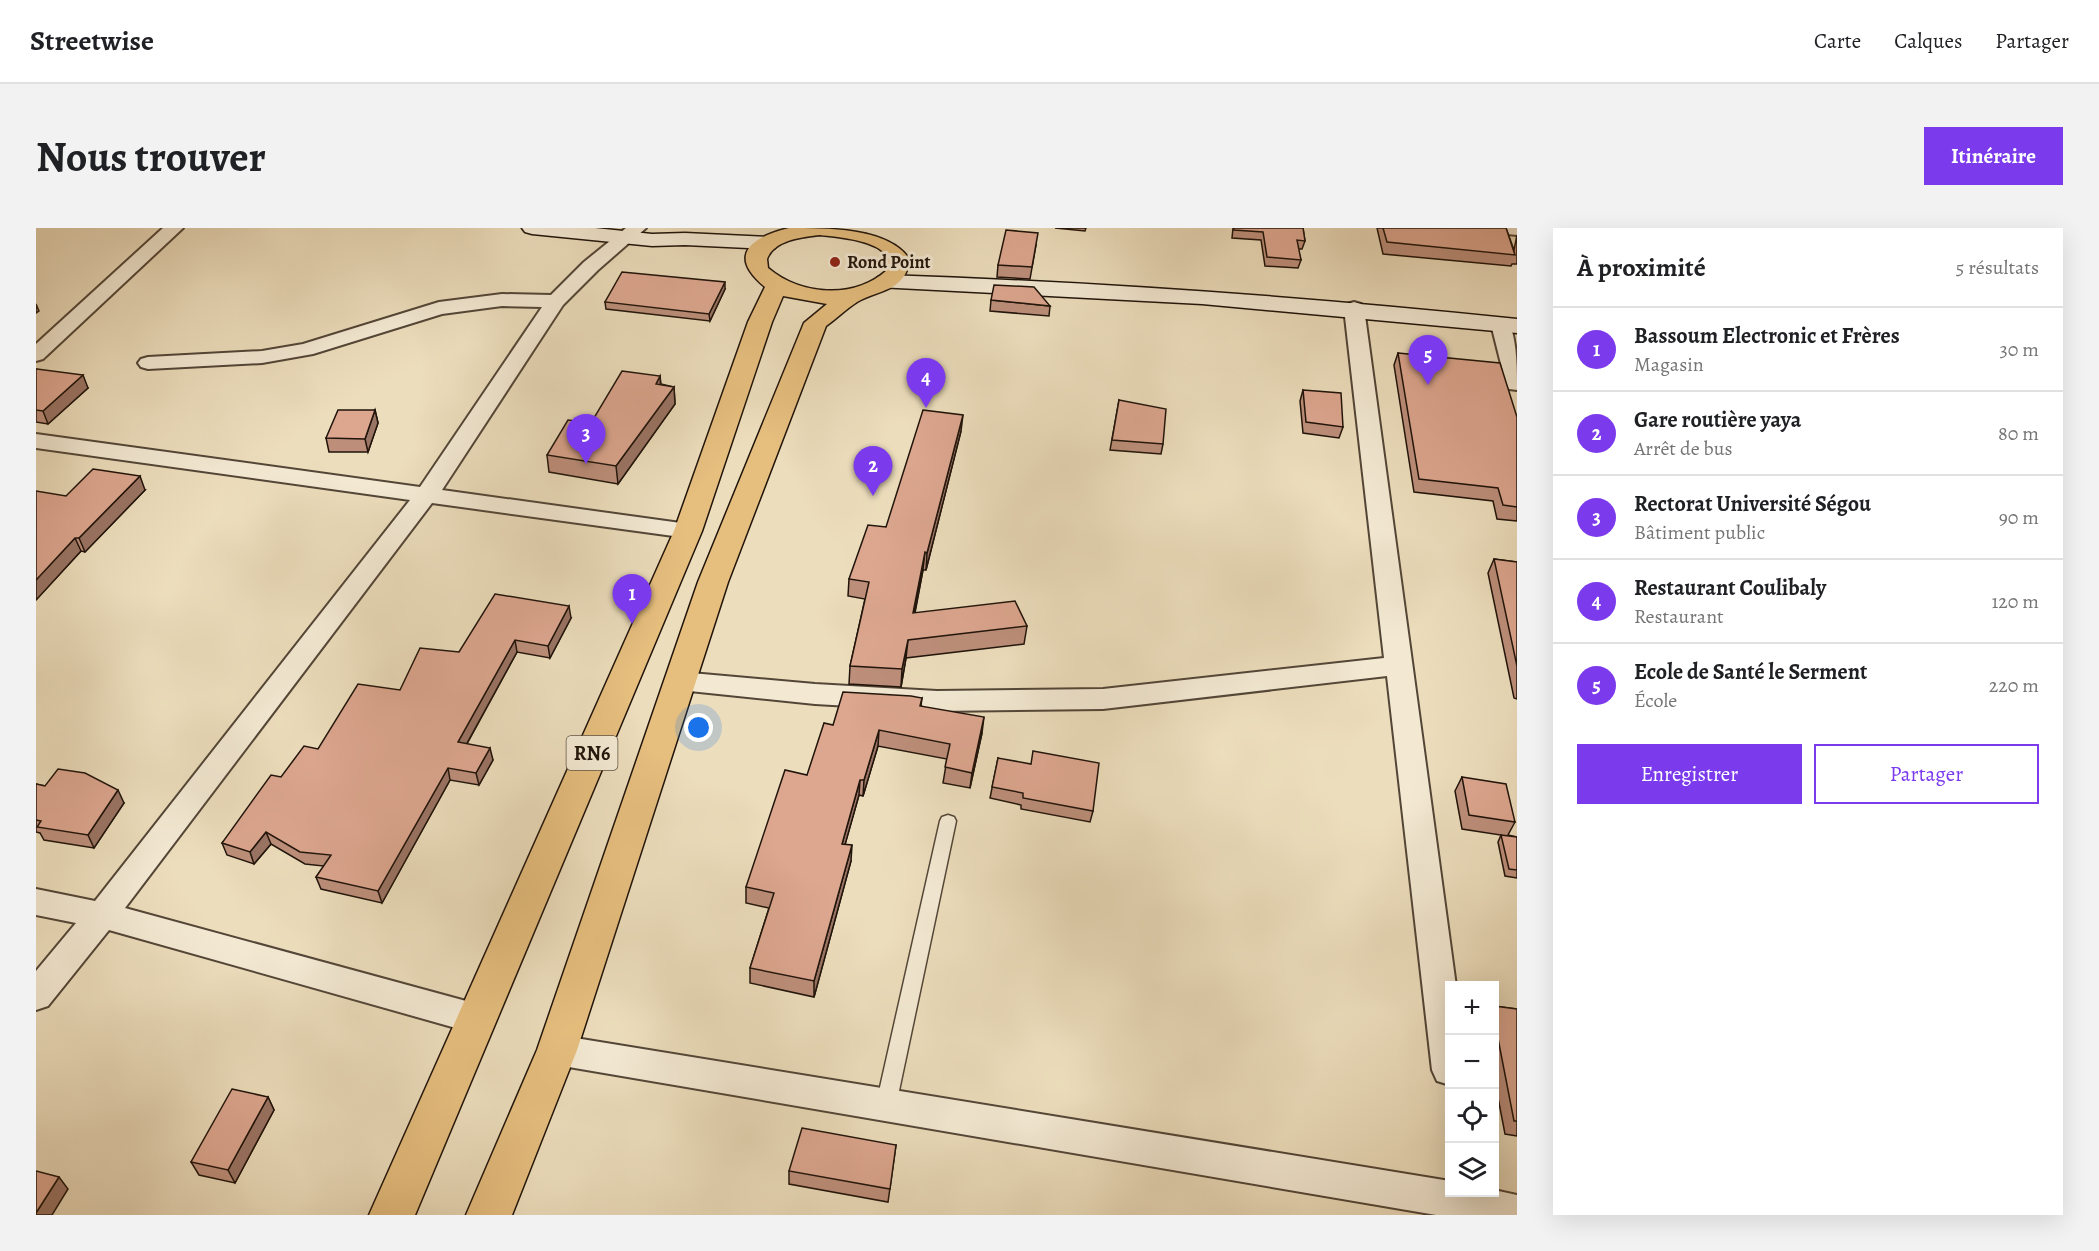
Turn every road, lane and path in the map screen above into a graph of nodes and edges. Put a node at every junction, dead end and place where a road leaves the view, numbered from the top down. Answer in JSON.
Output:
{"nodes":[{"id":1,"x":174,"y":228,"type":"edge"},
{"id":2,"x":532,"y":228,"type":"edge"},
{"id":3,"x":1494,"y":228,"type":"edge"},
{"id":4,"x":821,"y":229,"type":"edge"},
{"id":5,"x":1517,"y":230,"type":"edge"},
{"id":6,"x":639,"y":235,"type":"edge"},
{"id":7,"x":892,"y":245,"type":"edge"},
{"id":8,"x":762,"y":251,"type":"junction"},
{"id":9,"x":886,"y":282,"type":"junction"},
{"id":10,"x":971,"y":284,"type":"junction"},
{"id":11,"x":777,"y":285,"type":"junction"},
{"id":12,"x":850,"y":297,"type":"junction"},
{"id":13,"x":556,"y":301,"type":"junction"},
{"id":14,"x":1354,"y":308,"type":"junction"},
{"id":15,"x":1509,"y":325,"type":"edge"},
{"id":16,"x":36,"y":355,"type":"edge"},
{"id":17,"x":148,"y":363,"type":"dead end"},
{"id":18,"x":1517,"y":384,"type":"edge"},
{"id":19,"x":36,"y":441,"type":"edge"},
{"id":20,"x":427,"y":494,"type":"junction"},
{"id":21,"x":688,"y":531,"type":"junction"},
{"id":22,"x":1399,"y":665,"type":"junction"},
{"id":23,"x":680,"y":681,"type":"junction"},
{"id":24,"x":948,"y":821,"type":"dead end"},
{"id":25,"x":36,"y":902,"type":"edge"},
{"id":26,"x":102,"y":915,"type":"junction"},
{"id":27,"x":36,"y":996,"type":"edge"},
{"id":28,"x":477,"y":1019,"type":"junction"},
{"id":29,"x":1445,"y":1038,"type":"edge"},
{"id":30,"x":557,"y":1050,"type":"junction"},
{"id":31,"x":886,"y":1105,"type":"junction"},
{"id":32,"x":1466,"y":1203,"type":"edge"},
{"id":33,"x":1517,"y":1213,"type":"edge"},
{"id":34,"x":392,"y":1215,"type":"edge"},
{"id":35,"x":489,"y":1215,"type":"edge"}],
"edges":[{"from":1,"to":16,"type":"street"},
{"from":2,"to":6,"type":"street"},
{"from":3,"to":5,"type":"street"},
{"from":4,"to":7,"type":"highway"},
{"from":4,"to":8,"type":"highway"},
{"from":6,"to":8,"type":"street"},
{"from":6,"to":13,"type":"street"},
{"from":7,"to":9,"type":"highway"},
{"from":7,"to":10,"type":"street"},
{"from":8,"to":11,"type":"highway"},
{"from":9,"to":10,"type":"street"},
{"from":9,"to":12,"type":"highway"},
{"from":10,"to":14,"type":"street"},
{"from":11,"to":12,"type":"highway"},
{"from":11,"to":21,"type":"highway","number":"RN6"},
{"from":12,"to":23,"type":"highway","number":"RN6"},
{"from":13,"to":17,"type":"street"},
{"from":13,"to":20,"type":"street"},
{"from":14,"to":15,"type":"street"},
{"from":14,"to":22,"type":"street"},
{"from":15,"to":18,"type":"street"},
{"from":19,"to":20,"type":"street"},
{"from":20,"to":21,"type":"street"},
{"from":20,"to":26,"type":"street"},
{"from":21,"to":28,"type":"highway","number":"RN6"},
{"from":22,"to":23,"type":"street"},
{"from":22,"to":29,"type":"street"},
{"from":23,"to":30,"type":"highway","number":"RN6"},
{"from":24,"to":31,"type":"lane"},
{"from":25,"to":26,"type":"street"},
{"from":26,"to":27,"type":"street"},
{"from":26,"to":28,"type":"street"},
{"from":28,"to":34,"type":"highway","number":"RN6"},
{"from":30,"to":31,"type":"street"},
{"from":30,"to":35,"type":"highway","number":"RN6"},
{"from":31,"to":32,"type":"street"},
{"from":32,"to":33,"type":"street"}]}
